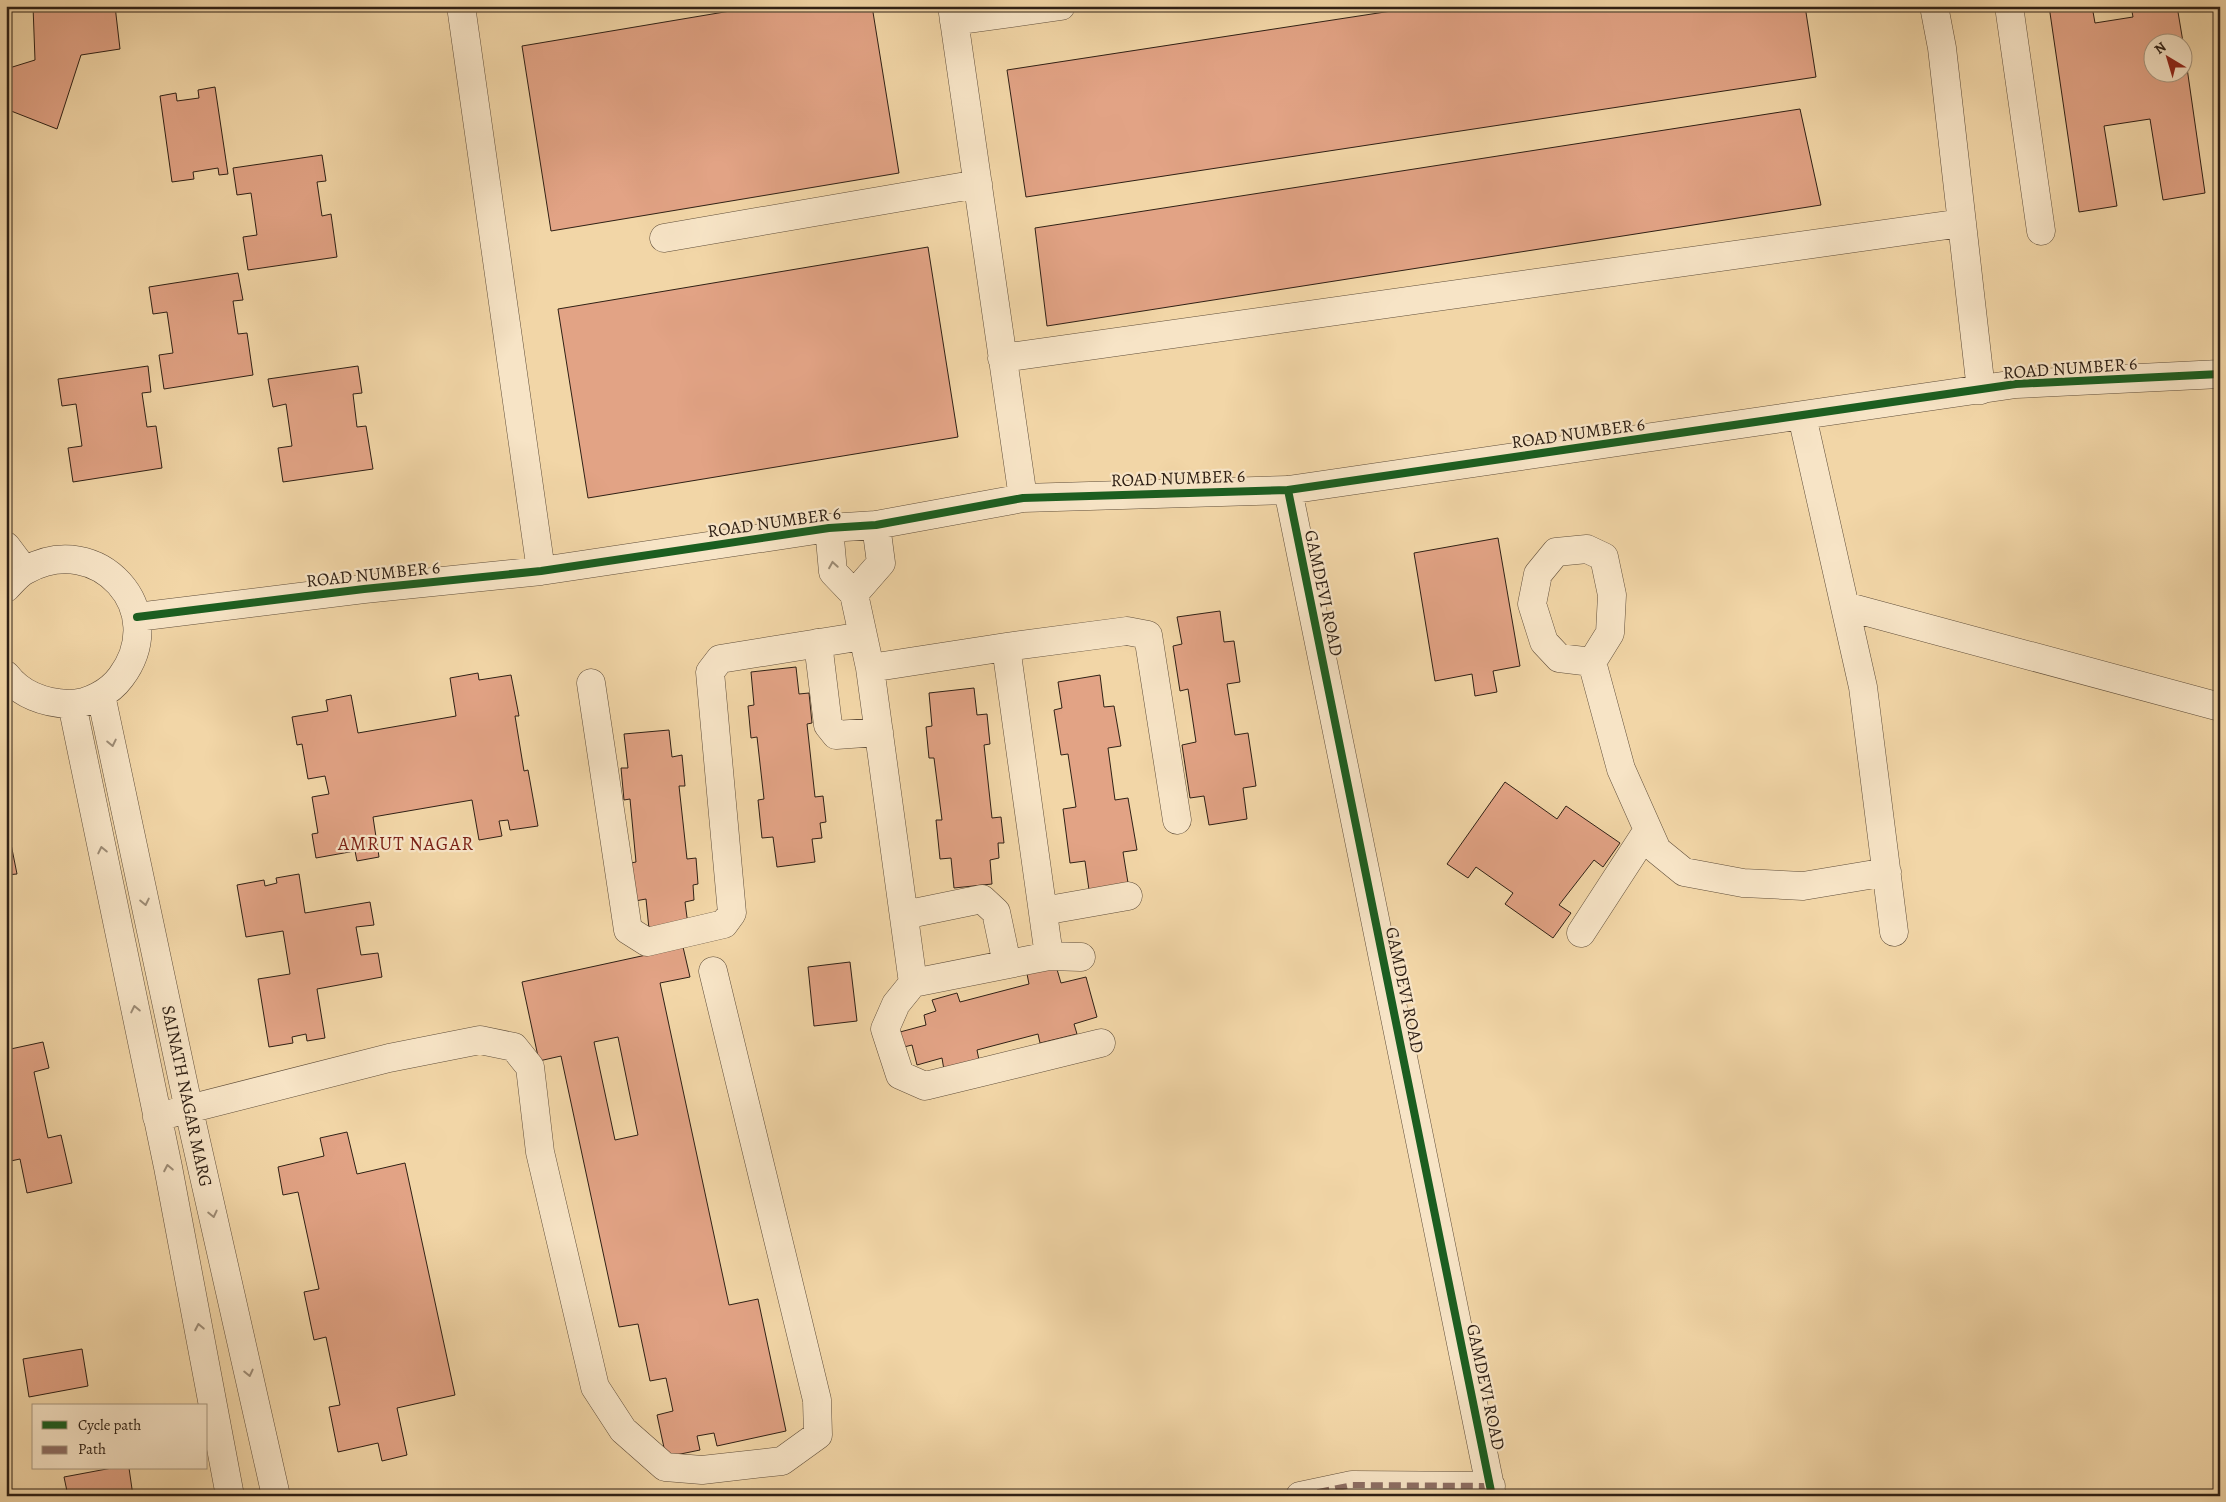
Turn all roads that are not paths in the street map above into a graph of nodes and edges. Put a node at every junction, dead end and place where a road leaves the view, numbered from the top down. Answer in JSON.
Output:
{"nodes":[{"id":1,"x":461,"y":6,"type":"edge"},
{"id":2,"x":1061,"y":6,"type":"edge"},
{"id":3,"x":1934,"y":6,"type":"edge"},
{"id":4,"x":2009,"y":6,"type":"edge"},
{"id":5,"x":953,"y":14,"type":"edge"},
{"id":6,"x":978,"y":184,"type":"junction"},
{"id":7,"x":1962,"y":223,"type":"junction"},
{"id":8,"x":2041,"y":231,"type":"dead end"},
{"id":9,"x":664,"y":238,"type":"dead end"},
{"id":10,"x":1002,"y":358,"type":"junction"},
{"id":11,"x":2220,"y":374,"type":"edge"},
{"id":12,"x":1981,"y":390,"type":"junction"},
{"id":13,"x":1802,"y":416,"type":"junction"},
{"id":14,"x":1288,"y":490,"type":"junction"},
{"id":15,"x":1023,"y":498,"type":"junction"},
{"id":16,"x":876,"y":525,"type":"junction"},
{"id":17,"x":829,"y":528,"type":"junction"},
{"id":18,"x":6,"y":546,"type":"edge"},
{"id":19,"x":542,"y":571,"type":"junction"},
{"id":20,"x":15,"y":579,"type":"edge"},
{"id":21,"x":854,"y":594,"type":"junction"},
{"id":22,"x":1845,"y":606,"type":"junction"},
{"id":23,"x":137,"y":617,"type":"junction"},
{"id":24,"x":863,"y":636,"type":"junction"},
{"id":25,"x":818,"y":643,"type":"junction"},
{"id":26,"x":1006,"y":647,"type":"junction"},
{"id":27,"x":1592,"y":662,"type":"dead end"},
{"id":28,"x":870,"y":668,"type":"junction"},
{"id":29,"x":6,"y":674,"type":"edge"},
{"id":30,"x":591,"y":684,"type":"dead end"},
{"id":31,"x":102,"y":695,"type":"junction"},
{"id":32,"x":72,"y":704,"type":"junction"},
{"id":33,"x":2220,"y":707,"type":"edge"},
{"id":34,"x":879,"y":732,"type":"junction"},
{"id":35,"x":1177,"y":820,"type":"dead end"},
{"id":36,"x":1648,"y":830,"type":"junction"},
{"id":37,"x":1887,"y":872,"type":"junction"},
{"id":38,"x":1128,"y":896,"type":"dead end"},
{"id":39,"x":1043,"y":911,"type":"junction"},
{"id":40,"x":904,"y":914,"type":"junction"},
{"id":41,"x":1894,"y":932,"type":"dead end"},
{"id":42,"x":1581,"y":933,"type":"dead end"},
{"id":43,"x":1049,"y":956,"type":"junction"},
{"id":44,"x":1081,"y":957,"type":"dead end"},
{"id":45,"x":1007,"y":964,"type":"junction"},
{"id":46,"x":713,"y":971,"type":"dead end"},
{"id":47,"x":913,"y":983,"type":"junction"},
{"id":48,"x":1101,"y":1043,"type":"dead end"},
{"id":49,"x":189,"y":1110,"type":"junction"},
{"id":50,"x":157,"y":1117,"type":"junction"},
{"id":51,"x":1491,"y":1491,"type":"edge"},
{"id":52,"x":230,"y":1496,"type":"edge"},
{"id":53,"x":276,"y":1496,"type":"edge"},
{"id":54,"x":1300,"y":1496,"type":"edge"}],
"edges":[{"from":1,"to":19,"type":"street"},
{"from":2,"to":5,"type":"street"},
{"from":3,"to":7,"type":"street"},
{"from":4,"to":8,"type":"street"},
{"from":5,"to":6,"type":"street"},
{"from":6,"to":9,"type":"street"},
{"from":6,"to":10,"type":"street"},
{"from":7,"to":10,"type":"street"},
{"from":7,"to":12,"type":"street"},
{"from":10,"to":15,"type":"street"},
{"from":11,"to":12,"type":"street","name":"ROAD NUMBER 6"},
{"from":12,"to":13,"type":"street","name":"ROAD NUMBER 6"},
{"from":13,"to":14,"type":"street","name":"ROAD NUMBER 6"},
{"from":13,"to":22,"type":"street"},
{"from":14,"to":15,"type":"street","name":"ROAD NUMBER 6"},
{"from":14,"to":51,"type":"street","name":"GAMDEVI ROAD"},
{"from":15,"to":16,"type":"street","name":"ROAD NUMBER 6"},
{"from":16,"to":17,"type":"street","name":"ROAD NUMBER 6"},
{"from":16,"to":21,"type":"street"},
{"from":17,"to":19,"type":"street","name":"ROAD NUMBER 6"},
{"from":21,"to":17,"type":"street","one_way":true},
{"from":18,"to":20,"type":"street"},
{"from":19,"to":23,"type":"street","name":"ROAD NUMBER 6"},
{"from":20,"to":23,"type":"street"},
{"from":21,"to":24,"type":"street"},
{"from":22,"to":33,"type":"street"},
{"from":22,"to":37,"type":"street"},
{"from":23,"to":31,"type":"street"},
{"from":24,"to":25,"type":"street"},
{"from":24,"to":28,"type":"street"},
{"from":25,"to":30,"type":"street"},
{"from":25,"to":34,"type":"street"},
{"from":26,"to":28,"type":"street"},
{"from":26,"to":35,"type":"street"},
{"from":26,"to":39,"type":"street"},
{"from":27,"to":36,"type":"street"},
{"from":28,"to":34,"type":"street"},
{"from":29,"to":32,"type":"street"},
{"from":31,"to":32,"type":"street"},
{"from":31,"to":49,"type":"street","name":"SAINATH NAGAR MARG","one_way":true},
{"from":50,"to":32,"type":"street","one_way":true},
{"from":34,"to":40,"type":"street"},
{"from":36,"to":37,"type":"street"},
{"from":36,"to":42,"type":"street"},
{"from":37,"to":41,"type":"street"},
{"from":38,"to":39,"type":"street"},
{"from":39,"to":43,"type":"street"},
{"from":40,"to":45,"type":"street"},
{"from":40,"to":47,"type":"street"},
{"from":43,"to":44,"type":"street"},
{"from":43,"to":45,"type":"street"},
{"from":45,"to":47,"type":"street"},
{"from":46,"to":49,"type":"street"},
{"from":47,"to":48,"type":"street"},
{"from":49,"to":50,"type":"street"},
{"from":49,"to":53,"type":"street","name":"SAINATH NAGAR MARG","one_way":true},
{"from":52,"to":50,"type":"street","one_way":true},
{"from":51,"to":54,"type":"street"}]}
